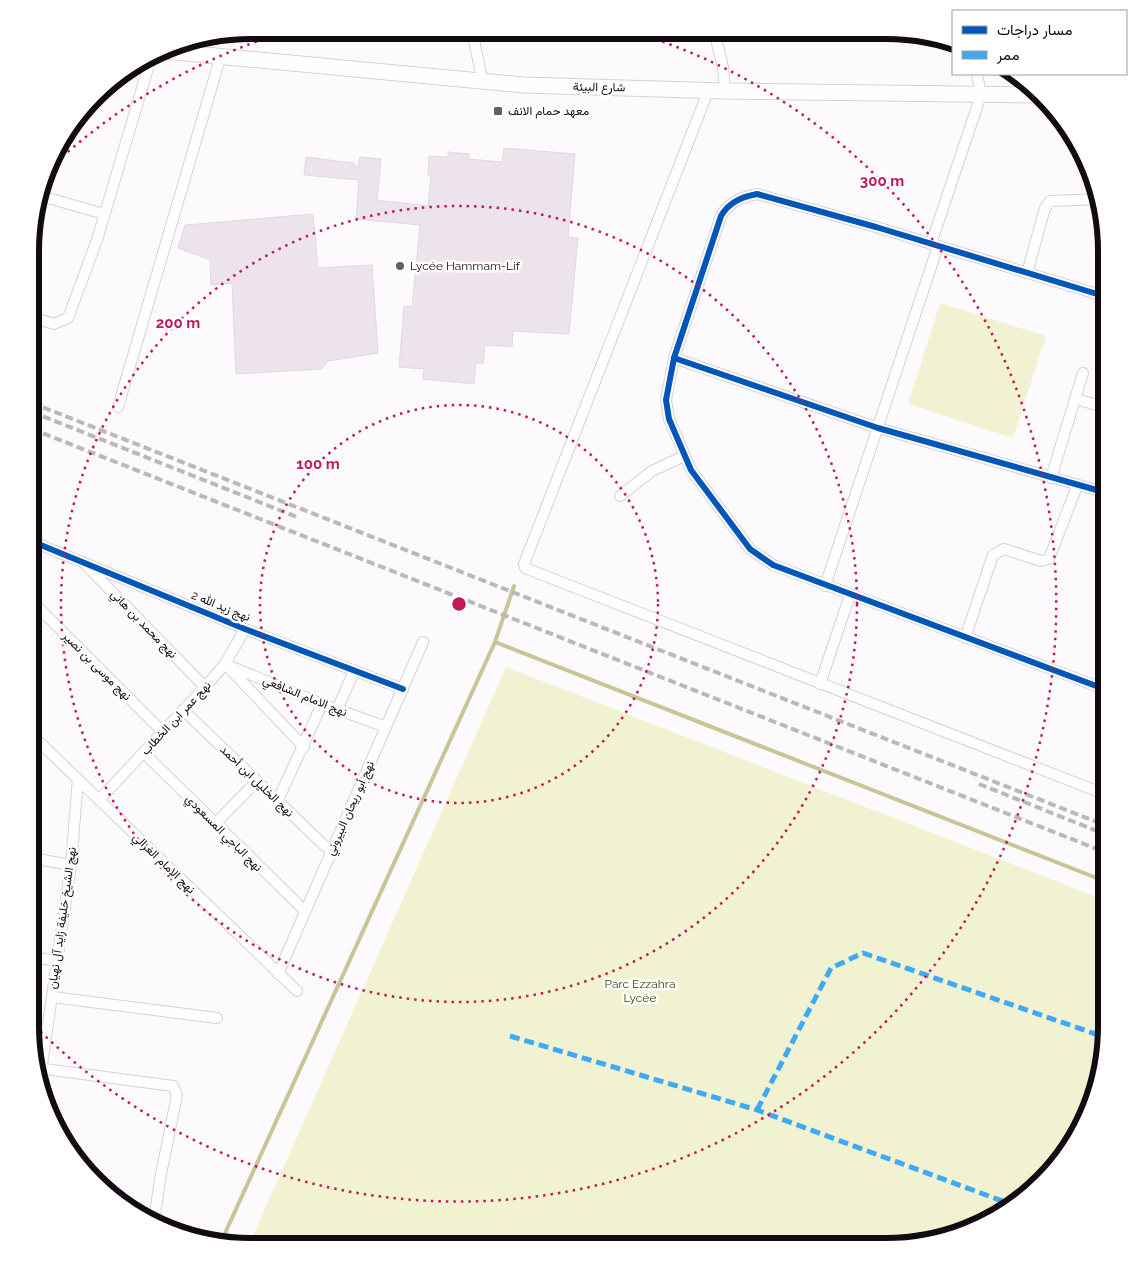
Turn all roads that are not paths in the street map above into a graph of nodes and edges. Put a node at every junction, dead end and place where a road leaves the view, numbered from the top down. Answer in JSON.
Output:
{"nodes":[{"id":1,"x":474,"y":39,"type":"edge"},
{"id":2,"x":716,"y":39,"type":"edge"},
{"id":3,"x":178,"y":52,"type":"edge"},
{"id":4,"x":222,"y":55,"type":"junction"},
{"id":5,"x":149,"y":65,"type":"edge"},
{"id":6,"x":978,"y":75,"type":"edge"},
{"id":7,"x":483,"y":83,"type":"junction"},
{"id":8,"x":709,"y":89,"type":"junction"},
{"id":9,"x":725,"y":91,"type":"junction"},
{"id":10,"x":981,"y":95,"type":"junction"},
{"id":11,"x":1030,"y":95,"type":"edge"},
{"id":12,"x":46,"y":197,"type":"edge"},
{"id":13,"x":1092,"y":199,"type":"edge"},
{"id":14,"x":104,"y":214,"type":"junction"},
{"id":15,"x":934,"y":245,"type":"junction"},
{"id":16,"x":1027,"y":272,"type":"junction"},
{"id":17,"x":1098,"y":294,"type":"edge"},
{"id":18,"x":39,"y":319,"type":"edge"},
{"id":19,"x":674,"y":358,"type":"junction"},
{"id":20,"x":1083,"y":373,"type":"dead end"},
{"id":21,"x":1076,"y":399,"type":"junction"},
{"id":22,"x":1098,"y":406,"type":"edge"},
{"id":23,"x":118,"y":407,"type":"dead end"},
{"id":24,"x":878,"y":428,"type":"junction"},
{"id":25,"x":684,"y":456,"type":"junction"},
{"id":26,"x":1051,"y":478,"type":"junction"},
{"id":27,"x":1077,"y":486,"type":"junction"},
{"id":28,"x":1098,"y":491,"type":"edge"},
{"id":29,"x":620,"y":496,"type":"dead end"},
{"id":30,"x":39,"y":544,"type":"edge"},
{"id":31,"x":82,"y":561,"type":"junction"},
{"id":32,"x":825,"y":586,"type":"junction"},
{"id":33,"x":850,"y":595,"type":"junction"},
{"id":34,"x":39,"y":608,"type":"edge"},
{"id":35,"x":245,"y":629,"type":"junction"},
{"id":36,"x":965,"y":638,"type":"junction"},
{"id":37,"x":423,"y":642,"type":"dead end"},
{"id":38,"x":225,"y":664,"type":"junction"},
{"id":39,"x":354,"y":671,"type":"junction"},
{"id":40,"x":820,"y":684,"type":"junction"},
{"id":41,"x":205,"y":687,"type":"junction"},
{"id":42,"x":1098,"y":687,"type":"edge"},
{"id":43,"x":403,"y":689,"type":"junction"},
{"id":44,"x":322,"y":704,"type":"junction"},
{"id":45,"x":183,"y":710,"type":"junction"},
{"id":46,"x":337,"y":710,"type":"junction"},
{"id":47,"x":386,"y":727,"type":"junction"},
{"id":48,"x":163,"y":732,"type":"junction"},
{"id":49,"x":39,"y":742,"type":"edge"},
{"id":50,"x":304,"y":747,"type":"junction"},
{"id":51,"x":144,"y":753,"type":"junction"},
{"id":52,"x":78,"y":779,"type":"junction"},
{"id":53,"x":257,"y":781,"type":"junction"},
{"id":54,"x":1098,"y":792,"type":"edge"},
{"id":55,"x":99,"y":800,"type":"junction"},
{"id":56,"x":278,"y":800,"type":"junction"},
{"id":57,"x":216,"y":824,"type":"junction"},
{"id":58,"x":331,"y":852,"type":"junction"},
{"id":59,"x":39,"y":859,"type":"edge"},
{"id":60,"x":71,"y":865,"type":"junction"},
{"id":61,"x":305,"y":911,"type":"junction"},
{"id":62,"x":39,"y":958,"type":"edge"},
{"id":63,"x":57,"y":961,"type":"junction"},
{"id":64,"x":278,"y":974,"type":"junction"},
{"id":65,"x":297,"y":992,"type":"dead end"},
{"id":66,"x":52,"y":997,"type":"junction"},
{"id":67,"x":218,"y":1018,"type":"dead end"},
{"id":68,"x":41,"y":1056,"type":"edge"},
{"id":69,"x":43,"y":1069,"type":"edge"},
{"id":70,"x":155,"y":1215,"type":"edge"}],
"edges":[{"from":1,"to":7,"type":"street"},
{"from":2,"to":9,"type":"street"},
{"from":3,"to":4,"type":"main road","name":"شارع البيئة"},
{"from":4,"to":7,"type":"main road","name":"شارع البيئة"},
{"from":4,"to":23,"type":"street"},
{"from":5,"to":14,"type":"street"},
{"from":6,"to":10,"type":"street"},
{"from":7,"to":8,"type":"main road","name":"شارع البيئة"},
{"from":8,"to":9,"type":"main road","name":"شارع البيئة"},
{"from":8,"to":40,"type":"street"},
{"from":9,"to":10,"type":"main road","name":"شارع البيئة"},
{"from":10,"to":11,"type":"main road","name":"شارع البيئة"},
{"from":10,"to":15,"type":"street"},
{"from":12,"to":14,"type":"street"},
{"from":13,"to":16,"type":"street"},
{"from":14,"to":18,"type":"street"},
{"from":15,"to":16,"type":"street"},
{"from":15,"to":19,"type":"street"},
{"from":15,"to":24,"type":"street"},
{"from":16,"to":17,"type":"street"},
{"from":19,"to":24,"type":"street"},
{"from":19,"to":25,"type":"street"},
{"from":20,"to":21,"type":"street"},
{"from":21,"to":22,"type":"street"},
{"from":21,"to":26,"type":"street"},
{"from":24,"to":26,"type":"street"},
{"from":24,"to":32,"type":"street"},
{"from":25,"to":29,"type":"street"},
{"from":25,"to":32,"type":"street"},
{"from":26,"to":27,"type":"street"},
{"from":27,"to":28,"type":"street"},
{"from":27,"to":36,"type":"street"},
{"from":30,"to":31,"type":"street","name":"نهج زيد الله 2"},
{"from":31,"to":35,"type":"street","name":"نهج زيد الله 2"},
{"from":31,"to":41,"type":"street","name":"نهج محمد بن هاني"},
{"from":32,"to":33,"type":"street"},
{"from":33,"to":36,"type":"street"},
{"from":33,"to":40,"type":"street"},
{"from":34,"to":48,"type":"street","name":"نهج موسى بن نصير"},
{"from":35,"to":38,"type":"street","name":"نهج عمر ابن الخطاب"},
{"from":35,"to":39,"type":"street","name":"نهج زيد الله 2"},
{"from":36,"to":42,"type":"street"},
{"from":37,"to":43,"type":"street","name":"نهج أبو ريحان البيروني"},
{"from":38,"to":41,"type":"street","name":"نهج عمر ابن الخطاب"},
{"from":38,"to":44,"type":"street","name":"نهج الامام الشافعي"},
{"from":38,"to":50,"type":"street"},
{"from":39,"to":43,"type":"street","name":"نهج زيد الله 2"},
{"from":39,"to":46,"type":"street"},
{"from":40,"to":54,"type":"street"},
{"from":41,"to":45,"type":"street","name":"نهج عمر ابن الخطاب"},
{"from":43,"to":47,"type":"street","name":"نهج أبو ريحان البيروني"},
{"from":44,"to":46,"type":"street","name":"نهج الامام الشافعي"},
{"from":44,"to":50,"type":"street"},
{"from":45,"to":48,"type":"street","name":"نهج عمر ابن الخطاب"},
{"from":45,"to":53,"type":"street","name":"نهج الخليل ابن أحمد"},
{"from":46,"to":47,"type":"street","name":"نهج الامام الشافعي"},
{"from":47,"to":58,"type":"street","name":"نهج أبو ريحان البيروني"},
{"from":48,"to":51,"type":"street","name":"نهج عمر ابن الخطاب"},
{"from":49,"to":52,"type":"street","name":"نهج الإمام الغزالي"},
{"from":50,"to":56,"type":"street"},
{"from":51,"to":55,"type":"street","name":"نهج عمر ابن الخطاب"},
{"from":51,"to":57,"type":"street","name":"نهج الباجي المسعودي"},
{"from":52,"to":55,"type":"street","name":"نهج الإمام الغزالي"},
{"from":52,"to":60,"type":"street","name":"نهج الشيخ خليفة زايد آل نهيان"},
{"from":53,"to":56,"type":"street","name":"نهج الخليل ابن أحمد"},
{"from":53,"to":57,"type":"street"},
{"from":55,"to":64,"type":"street","name":"نهج الإمام الغزالي"},
{"from":56,"to":58,"type":"street","name":"نهج الخليل ابن أحمد"},
{"from":57,"to":61,"type":"street","name":"نهج الباجي المسعودي"},
{"from":58,"to":61,"type":"street","name":"نهج أبو ريحان البيروني"},
{"from":59,"to":60,"type":"street"},
{"from":60,"to":63,"type":"street","name":"نهج الشيخ خليفة زايد آل نهيان"},
{"from":61,"to":64,"type":"street","name":"نهج أبو ريحان البيروني"},
{"from":62,"to":63,"type":"street"},
{"from":63,"to":66,"type":"street","name":"نهج الشيخ خليفة زايد آل نهيان"},
{"from":64,"to":65,"type":"street","name":"نهج الإمام الغزالي"},
{"from":66,"to":67,"type":"street"},
{"from":66,"to":68,"type":"street","name":"نهج الشيخ خليفة زايد آل نهيان"},
{"from":69,"to":70,"type":"street"}]}
